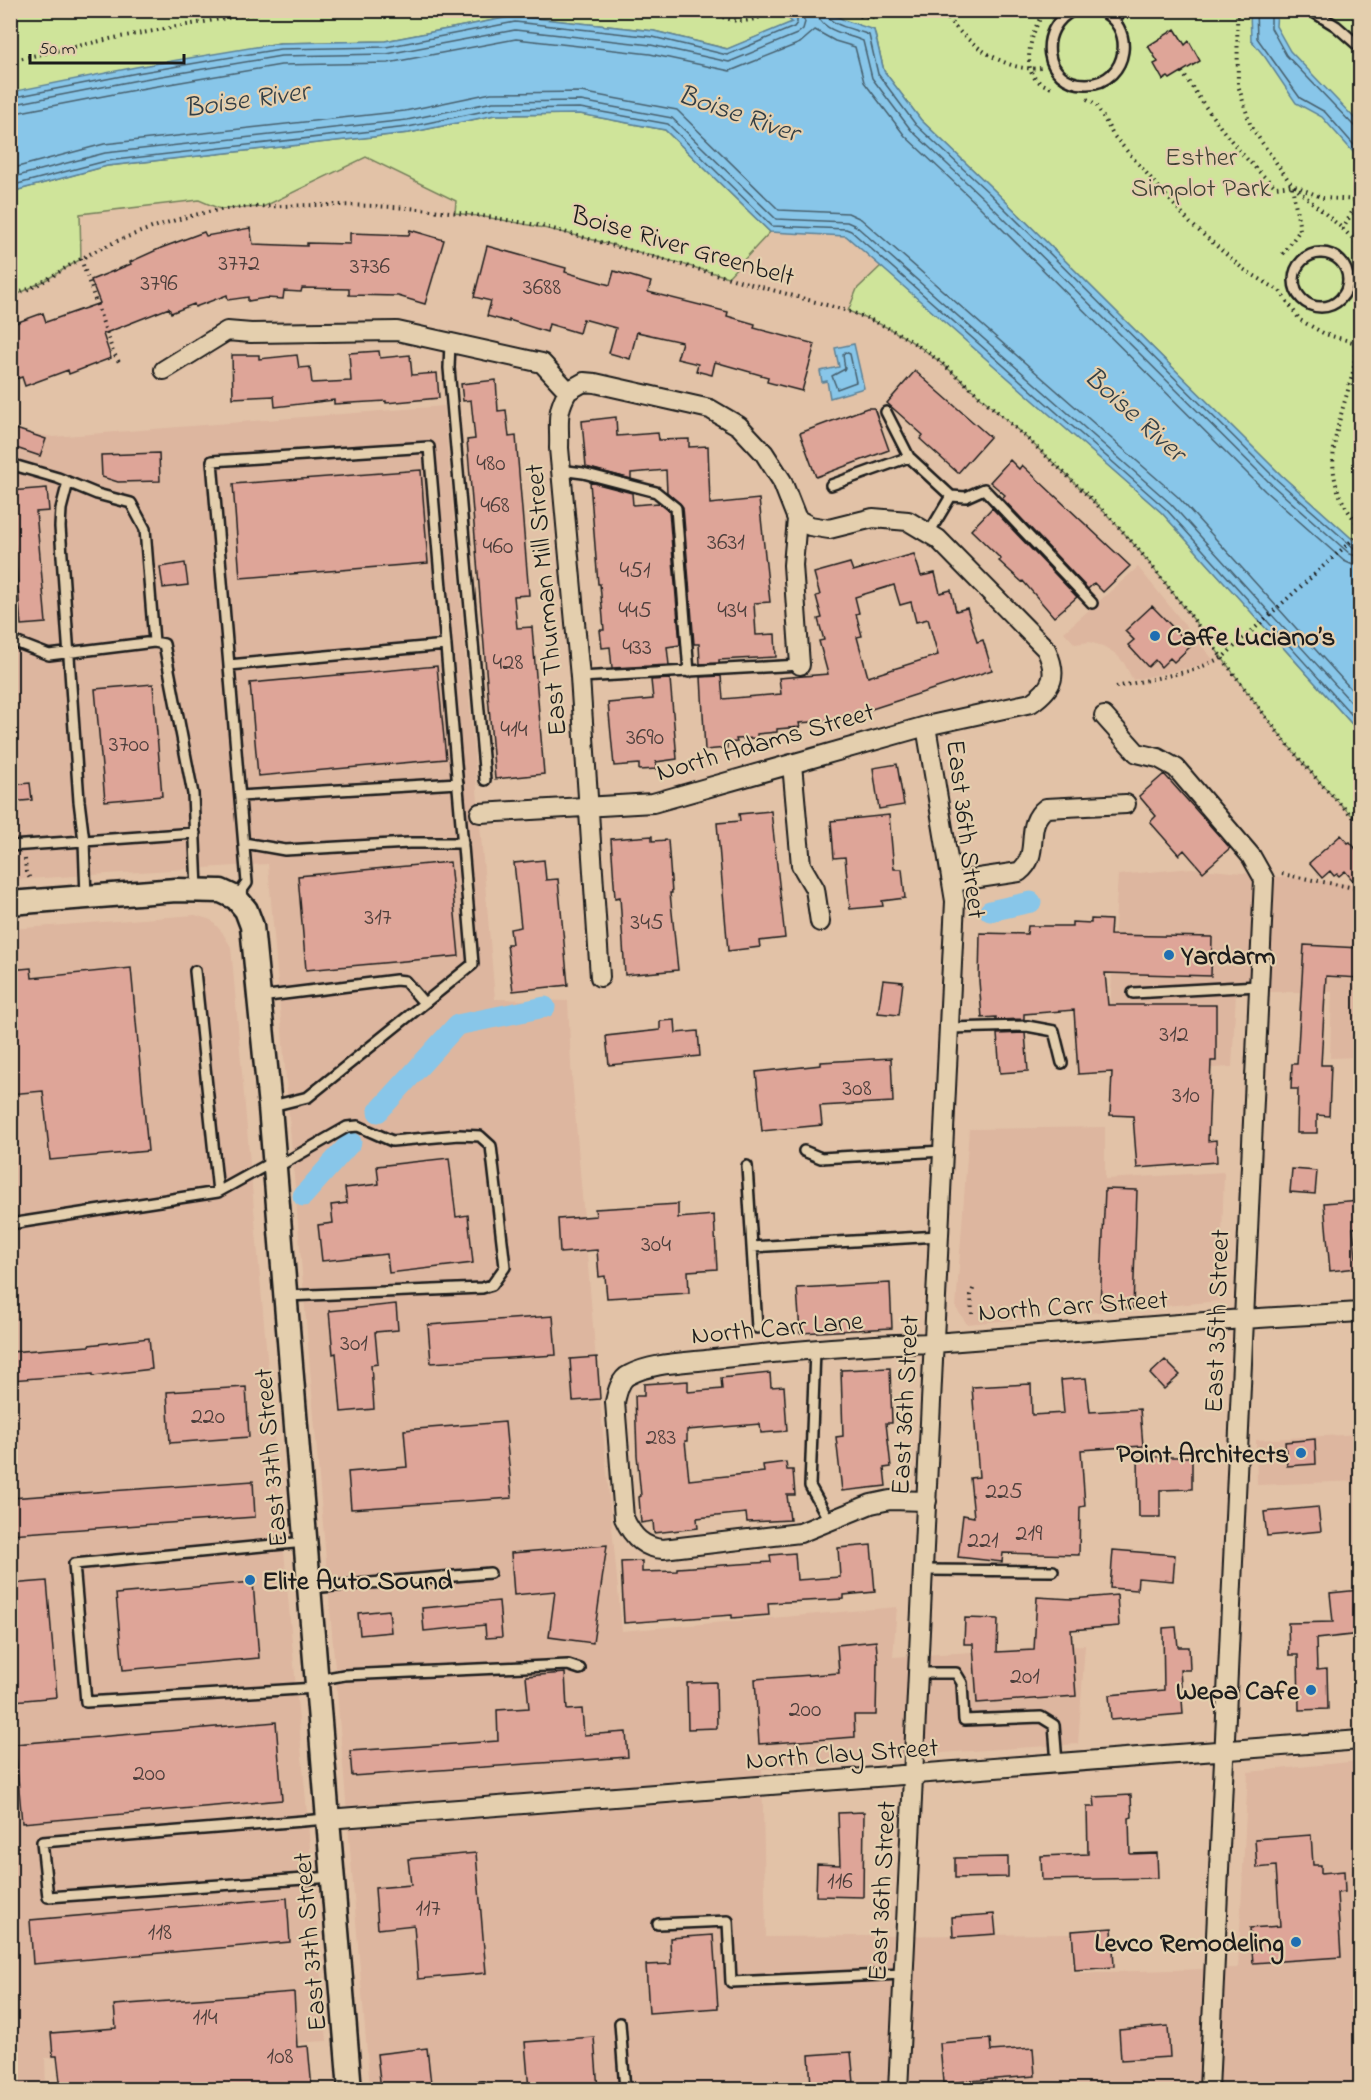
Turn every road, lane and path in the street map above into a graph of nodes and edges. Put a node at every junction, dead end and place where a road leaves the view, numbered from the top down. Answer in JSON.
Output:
{"nodes":[{"id":1,"x":271,"y":10,"type":"edge"},
{"id":2,"x":706,"y":10,"type":"edge"},
{"id":3,"x":778,"y":10,"type":"edge"},
{"id":4,"x":843,"y":10,"type":"edge"},
{"id":5,"x":933,"y":10,"type":"edge"},
{"id":6,"x":939,"y":10,"type":"edge"},
{"id":7,"x":1046,"y":10,"type":"edge"},
{"id":8,"x":1074,"y":10,"type":"edge"},
{"id":9,"x":1098,"y":10,"type":"edge"},
{"id":10,"x":1124,"y":10,"type":"edge"},
{"id":11,"x":1237,"y":10,"type":"edge"},
{"id":12,"x":1310,"y":10,"type":"edge"},
{"id":13,"x":1112,"y":18,"type":"junction"},
{"id":14,"x":1360,"y":47,"type":"edge"},
{"id":15,"x":10,"y":61,"type":"edge"},
{"id":16,"x":1054,"y":67,"type":"junction"},
{"id":17,"x":1030,"y":70,"type":"junction"},
{"id":18,"x":1182,"y":72,"type":"dead end"},
{"id":19,"x":1058,"y":91,"type":"dead end"},
{"id":20,"x":1078,"y":97,"type":"dead end"},
{"id":21,"x":1292,"y":185,"type":"junction"},
{"id":22,"x":1360,"y":202,"type":"edge"},
{"id":23,"x":1342,"y":229,"type":"junction"},
{"id":24,"x":1360,"y":246,"type":"edge"},
{"id":25,"x":1282,"y":254,"type":"dead end"},
{"id":26,"x":81,"y":259,"type":"junction"},
{"id":27,"x":1339,"y":260,"type":"joint"},
{"id":28,"x":10,"y":295,"type":"edge"},
{"id":29,"x":1360,"y":331,"type":"edge"},
{"id":30,"x":450,"y":342,"type":"junction"},
{"id":31,"x":1356,"y":343,"type":"junction"},
{"id":32,"x":119,"y":362,"type":"dead end"},
{"id":33,"x":164,"y":370,"type":"dead end"},
{"id":34,"x":568,"y":391,"type":"junction"},
{"id":35,"x":886,"y":412,"type":"dead end"},
{"id":36,"x":909,"y":457,"type":"junction"},
{"id":37,"x":10,"y":464,"type":"edge"},
{"id":38,"x":560,"y":470,"type":"junction"},
{"id":39,"x":68,"y":482,"type":"junction"},
{"id":40,"x":831,"y":485,"type":"dead end"},
{"id":41,"x":951,"y":496,"type":"junction"},
{"id":42,"x":797,"y":519,"type":"junction"},
{"id":43,"x":1360,"y":526,"type":"edge"},
{"id":44,"x":929,"y":533,"type":"junction"},
{"id":45,"x":1360,"y":533,"type":"edge"},
{"id":46,"x":1092,"y":603,"type":"dead end"},
{"id":47,"x":10,"y":640,"type":"edge"},
{"id":48,"x":154,"y":642,"type":"junction"},
{"id":49,"x":446,"y":645,"type":"junction"},
{"id":50,"x":70,"y":652,"type":"junction"},
{"id":51,"x":1223,"y":657,"type":"junction"},
{"id":52,"x":229,"y":665,"type":"junction"},
{"id":53,"x":800,"y":665,"type":"joint"},
{"id":54,"x":689,"y":672,"type":"junction"},
{"id":55,"x":580,"y":676,"type":"junction"},
{"id":56,"x":1116,"y":687,"type":"dead end"},
{"id":57,"x":1104,"y":716,"type":"dead end"},
{"id":58,"x":926,"y":726,"type":"junction"},
{"id":59,"x":792,"y":764,"type":"junction"},
{"id":60,"x":485,"y":780,"type":"dead end"},
{"id":61,"x":458,"y":783,"type":"junction"},
{"id":62,"x":240,"y":796,"type":"junction"},
{"id":63,"x":1126,"y":804,"type":"dead end"},
{"id":64,"x":589,"y":806,"type":"junction"},
{"id":65,"x":480,"y":813,"type":"dead end"},
{"id":66,"x":1360,"y":824,"type":"edge"},
{"id":67,"x":195,"y":833,"type":"junction"},
{"id":68,"x":84,"y":841,"type":"junction"},
{"id":69,"x":244,"y":843,"type":"junction"},
{"id":70,"x":463,"y":843,"type":"junction"},
{"id":71,"x":10,"y":846,"type":"edge"},
{"id":72,"x":24,"y":855,"type":"dead end"},
{"id":73,"x":1264,"y":879,"type":"junction"},
{"id":74,"x":952,"y":882,"type":"junction"},
{"id":75,"x":33,"y":883,"type":"dead end"},
{"id":76,"x":197,"y":889,"type":"junction"},
{"id":77,"x":1360,"y":889,"type":"edge"},
{"id":78,"x":86,"y":897,"type":"junction"},
{"id":79,"x":236,"y":898,"type":"junction"},
{"id":80,"x":10,"y":903,"type":"edge"},
{"id":81,"x":820,"y":921,"type":"dead end"},
{"id":82,"x":195,"y":971,"type":"dead end"},
{"id":83,"x":600,"y":977,"type":"dead end"},
{"id":84,"x":1258,"y":986,"type":"junction"},
{"id":85,"x":1133,"y":993,"type":"dead end"},
{"id":86,"x":260,"y":997,"type":"junction"},
{"id":87,"x":424,"y":1003,"type":"junction"},
{"id":88,"x":949,"y":1028,"type":"junction"},
{"id":89,"x":1062,"y":1063,"type":"dead end"},
{"id":90,"x":270,"y":1107,"type":"junction"},
{"id":91,"x":804,"y":1151,"type":"dead end"},
{"id":92,"x":943,"y":1151,"type":"junction"},
{"id":93,"x":275,"y":1164,"type":"junction"},
{"id":94,"x":747,"y":1166,"type":"dead end"},
{"id":95,"x":218,"y":1192,"type":"junction"},
{"id":96,"x":10,"y":1224,"type":"edge"},
{"id":97,"x":939,"y":1236,"type":"junction"},
{"id":98,"x":752,"y":1247,"type":"junction"},
{"id":99,"x":974,"y":1286,"type":"dead end"},
{"id":100,"x":286,"y":1296,"type":"junction"},
{"id":101,"x":1360,"y":1312,"type":"edge"},
{"id":102,"x":972,"y":1314,"type":"dead end"},
{"id":103,"x":1243,"y":1319,"type":"junction"},
{"id":104,"x":757,"y":1328,"type":"dead end"},
{"id":105,"x":934,"y":1343,"type":"junction"},
{"id":106,"x":816,"y":1350,"type":"junction"},
{"id":107,"x":927,"y":1501,"type":"junction"},
{"id":108,"x":830,"y":1522,"type":"junction"},
{"id":109,"x":305,"y":1542,"type":"junction"},
{"id":110,"x":924,"y":1570,"type":"junction"},
{"id":111,"x":1053,"y":1571,"type":"dead end"},
{"id":112,"x":490,"y":1573,"type":"dead end"},
{"id":113,"x":309,"y":1588,"type":"junction"},
{"id":114,"x":580,"y":1669,"type":"dead end"},
{"id":115,"x":919,"y":1673,"type":"junction"},
{"id":116,"x":317,"y":1684,"type":"junction"},
{"id":117,"x":1360,"y":1740,"type":"edge"},
{"id":118,"x":1226,"y":1750,"type":"junction"},
{"id":119,"x":1057,"y":1763,"type":"junction"},
{"id":120,"x":914,"y":1775,"type":"junction"},
{"id":121,"x":327,"y":1820,"type":"junction"},
{"id":122,"x":333,"y":1877,"type":"junction"},
{"id":123,"x":657,"y":1924,"type":"dead end"},
{"id":124,"x":903,"y":1974,"type":"junction"},
{"id":125,"x":620,"y":2023,"type":"dead end"},
{"id":126,"x":350,"y":2090,"type":"edge"},
{"id":127,"x":460,"y":2090,"type":"edge"},
{"id":128,"x":483,"y":2090,"type":"edge"},
{"id":129,"x":625,"y":2090,"type":"edge"},
{"id":130,"x":898,"y":2090,"type":"edge"},
{"id":131,"x":1209,"y":2090,"type":"edge"}],
"edges":[{"from":1,"to":15,"type":"path"},
{"from":2,"to":3,"type":"path"},
{"from":4,"to":5,"type":"path"},
{"from":6,"to":17,"type":"path"},
{"from":7,"to":17,"type":"path"},
{"from":8,"to":16,"type":"lane"},
{"from":9,"to":13,"type":"lane"},
{"from":10,"to":13,"type":"lane"},
{"from":11,"to":21,"type":"path"},
{"from":12,"to":14,"type":"lane"},
{"from":13,"to":16,"type":"lane"},
{"from":16,"to":17,"type":"path"},
{"from":17,"to":19,"type":"path"},
{"from":18,"to":21,"type":"path"},
{"from":20,"to":31,"type":"path"},
{"from":21,"to":22,"type":"path"},
{"from":21,"to":23,"type":"path"},
{"from":21,"to":25,"type":"path"},
{"from":22,"to":23,"type":"path"},
{"from":23,"to":24,"type":"path"},
{"from":26,"to":28,"type":"path","name":"Boise River Greenbelt"},
{"from":26,"to":32,"type":"path"},
{"from":26,"to":51,"type":"path","name":"Boise River Greenbelt"},
{"from":27,"to":27,"type":"lane"},
{"from":29,"to":31,"type":"path"},
{"from":30,"to":33,"type":"street"},
{"from":30,"to":34,"type":"street"},
{"from":30,"to":60,"type":"lane"},
{"from":31,"to":43,"type":"path"},
{"from":34,"to":38,"type":"street","name":"East Thurman Mill Street"},
{"from":34,"to":42,"type":"street"},
{"from":35,"to":36,"type":"lane"},
{"from":36,"to":40,"type":"lane"},
{"from":36,"to":41,"type":"lane"},
{"from":37,"to":39,"type":"lane"},
{"from":38,"to":54,"type":"lane"},
{"from":38,"to":55,"type":"street","name":"East Thurman Mill Street"},
{"from":39,"to":48,"type":"lane"},
{"from":39,"to":50,"type":"lane"},
{"from":41,"to":44,"type":"lane"},
{"from":41,"to":46,"type":"lane"},
{"from":42,"to":44,"type":"street"},
{"from":42,"to":53,"type":"street"},
{"from":44,"to":58,"type":"street","name":"North Adams Street"},
{"from":45,"to":51,"type":"path"},
{"from":47,"to":50,"type":"lane"},
{"from":48,"to":50,"type":"lane"},
{"from":48,"to":67,"type":"lane"},
{"from":49,"to":52,"type":"lane"},
{"from":49,"to":52,"type":"lane"},
{"from":49,"to":61,"type":"lane"},
{"from":50,"to":68,"type":"lane"},
{"from":51,"to":56,"type":"path"},
{"from":51,"to":66,"type":"path","name":"Boise River Greenbelt"},
{"from":52,"to":62,"type":"lane"},
{"from":53,"to":54,"type":"lane"},
{"from":54,"to":55,"type":"lane"},
{"from":55,"to":64,"type":"street","name":"East Thurman Mill Street"},
{"from":57,"to":73,"type":"street"},
{"from":58,"to":59,"type":"street","name":"North Adams Street"},
{"from":58,"to":74,"type":"street","name":"East 36th Street"},
{"from":59,"to":64,"type":"street","name":"North Adams Street"},
{"from":59,"to":81,"type":"street"},
{"from":61,"to":62,"type":"lane"},
{"from":61,"to":70,"type":"lane"},
{"from":62,"to":69,"type":"lane"},
{"from":63,"to":74,"type":"street"},
{"from":64,"to":65,"type":"street","name":"North Adams Street"},
{"from":64,"to":83,"type":"street","name":"East Thurman Mill Street"},
{"from":67,"to":68,"type":"lane"},
{"from":67,"to":76,"type":"lane"},
{"from":68,"to":71,"type":"lane"},
{"from":68,"to":78,"type":"lane"},
{"from":69,"to":70,"type":"lane"},
{"from":69,"to":79,"type":"lane"},
{"from":70,"to":87,"type":"lane"},
{"from":72,"to":75,"type":"path"},
{"from":73,"to":77,"type":"path"},
{"from":73,"to":84,"type":"street","name":"East 35th Street"},
{"from":74,"to":88,"type":"street","name":"East 36th Street"},
{"from":76,"to":78,"type":"street"},
{"from":76,"to":79,"type":"street"},
{"from":78,"to":80,"type":"street"},
{"from":79,"to":86,"type":"street","name":"East 37th Street"},
{"from":82,"to":95,"type":"lane"},
{"from":84,"to":85,"type":"lane"},
{"from":84,"to":103,"type":"street","name":"East 35th Street"},
{"from":86,"to":87,"type":"lane"},
{"from":86,"to":90,"type":"street","name":"East 37th Street"},
{"from":87,"to":90,"type":"lane"},
{"from":88,"to":89,"type":"lane"},
{"from":88,"to":92,"type":"street","name":"East 36th Street"},
{"from":90,"to":93,"type":"street","name":"East 37th Street"},
{"from":91,"to":92,"type":"lane"},
{"from":92,"to":97,"type":"street","name":"East 36th Street"},
{"from":93,"to":95,"type":"lane"},
{"from":93,"to":100,"type":"street","name":"East 37th Street"},
{"from":93,"to":100,"type":"lane"},
{"from":94,"to":98,"type":"lane"},
{"from":95,"to":96,"type":"lane"},
{"from":97,"to":98,"type":"lane"},
{"from":97,"to":105,"type":"street","name":"East 36th Street"},
{"from":98,"to":104,"type":"lane"},
{"from":99,"to":102,"type":"path"},
{"from":100,"to":109,"type":"street","name":"East 37th Street"},
{"from":101,"to":103,"type":"street","name":"North Carr Street"},
{"from":103,"to":105,"type":"street","name":"North Carr Street"},
{"from":103,"to":118,"type":"street","name":"East 35th Street"},
{"from":105,"to":106,"type":"street","name":"North Carr Lane"},
{"from":105,"to":107,"type":"street","name":"East 36th Street"},
{"from":106,"to":108,"type":"lane"},
{"from":106,"to":108,"type":"street","name":"North Carr Lane"},
{"from":107,"to":108,"type":"street"},
{"from":107,"to":110,"type":"street","name":"East 36th Street"},
{"from":109,"to":113,"type":"street","name":"East 37th Street"},
{"from":109,"to":116,"type":"lane"},
{"from":110,"to":111,"type":"lane"},
{"from":110,"to":115,"type":"street","name":"East 36th Street"},
{"from":112,"to":113,"type":"lane"},
{"from":113,"to":116,"type":"street","name":"East 37th Street"},
{"from":114,"to":116,"type":"lane"},
{"from":115,"to":119,"type":"lane"},
{"from":115,"to":120,"type":"street","name":"East 36th Street"},
{"from":116,"to":121,"type":"street","name":"East 37th Street"},
{"from":117,"to":118,"type":"street","name":"North Clay Street"},
{"from":118,"to":119,"type":"street","name":"North Clay Street"},
{"from":118,"to":131,"type":"street","name":"East 35th Street"},
{"from":119,"to":120,"type":"street","name":"North Clay Street"},
{"from":120,"to":121,"type":"street","name":"North Clay Street"},
{"from":120,"to":124,"type":"street","name":"East 36th Street"},
{"from":121,"to":122,"type":"street","name":"East 37th Street"},
{"from":121,"to":122,"type":"lane"},
{"from":122,"to":126,"type":"street","name":"East 37th Street"},
{"from":123,"to":124,"type":"lane"},
{"from":124,"to":130,"type":"street","name":"East 36th Street"},
{"from":125,"to":129,"type":"lane"},
{"from":127,"to":128,"type":"lane"}]}
